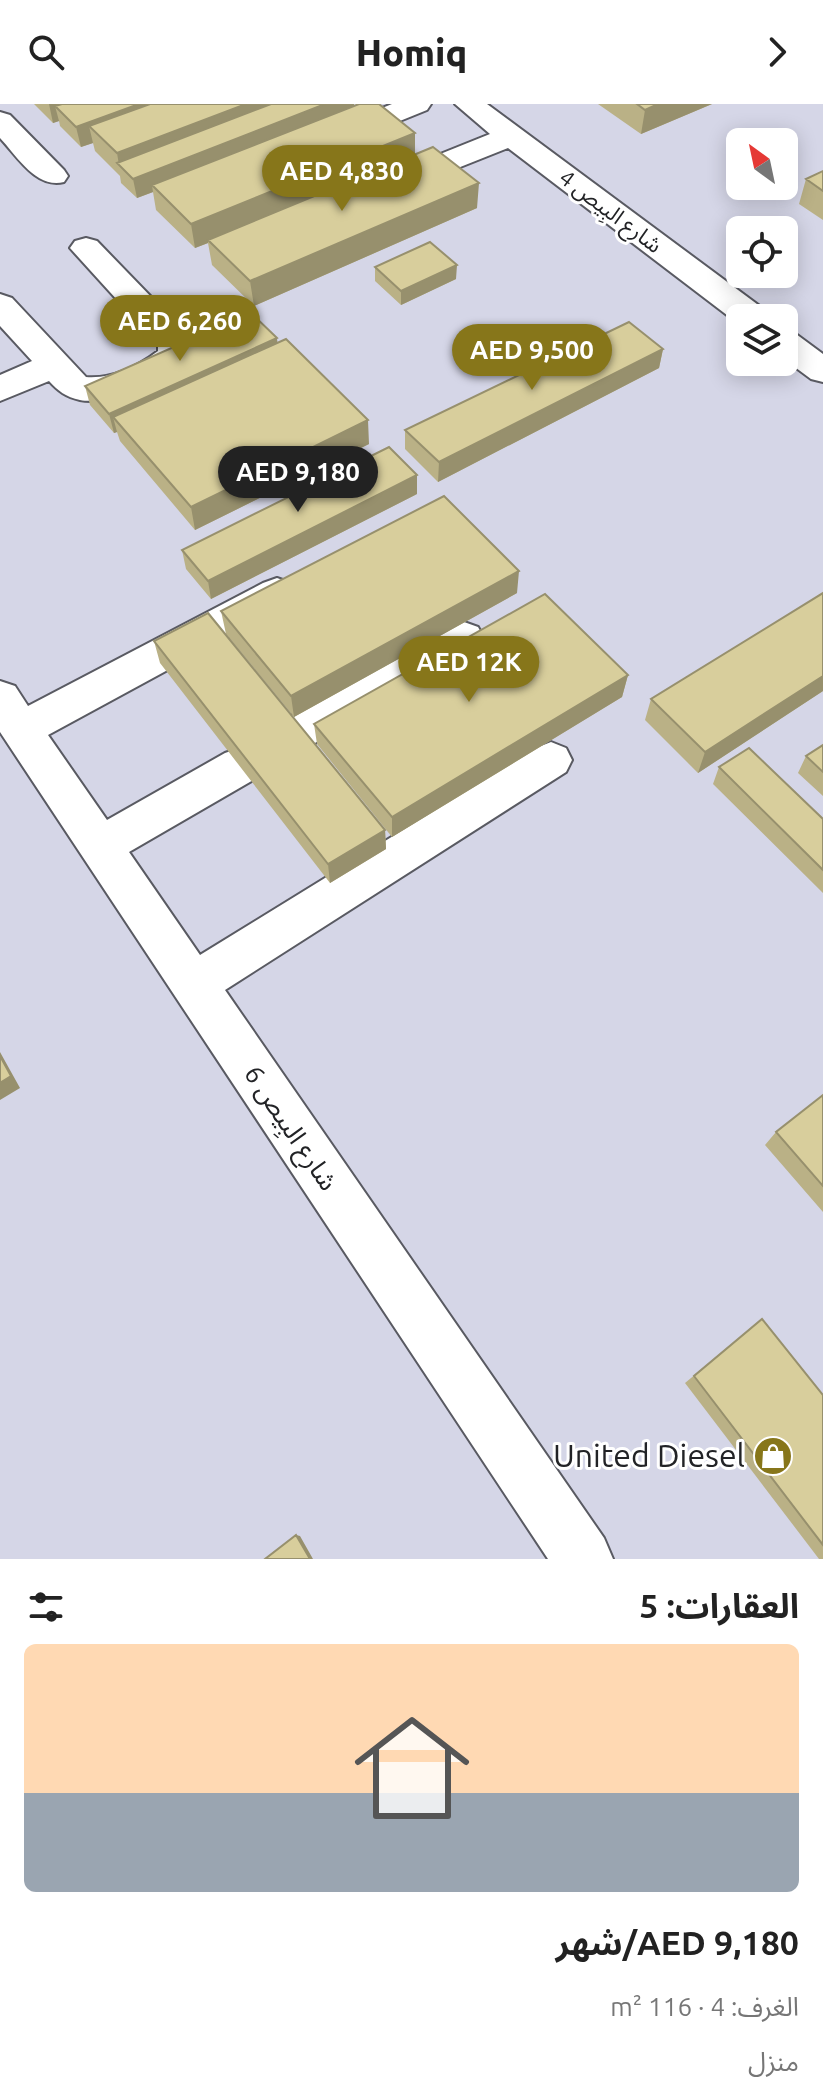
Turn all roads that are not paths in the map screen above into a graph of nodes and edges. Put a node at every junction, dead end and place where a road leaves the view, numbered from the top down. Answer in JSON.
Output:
{"nodes":[{"id":1,"x":10,"y":104,"type":"edge"},
{"id":2,"x":417,"y":104,"type":"edge"},
{"id":3,"x":469,"y":104,"type":"edge"},
{"id":4,"x":0,"y":109,"type":"edge"},
{"id":5,"x":0,"y":121,"type":"edge"},
{"id":6,"x":511,"y":136,"type":"junction"},
{"id":7,"x":313,"y":146,"type":"edge"},
{"id":8,"x":53,"y":176,"type":"dead end"},
{"id":9,"x":362,"y":196,"type":"edge"},
{"id":10,"x":86,"y":248,"type":"dead end"},
{"id":11,"x":734,"y":304,"type":"edge"},
{"id":12,"x":0,"y":305,"type":"edge"},
{"id":13,"x":54,"y":365,"type":"junction"},
{"id":14,"x":0,"y":389,"type":"edge"},
{"id":15,"x":305,"y":578,"type":"edge"},
{"id":16,"x":464,"y":638,"type":"edge"},
{"id":17,"x":10,"y":713,"type":"edge"},
{"id":18,"x":293,"y":735,"type":"edge"},
{"id":19,"x":551,"y":760,"type":"dead end"},
{"id":20,"x":240,"y":766,"type":"edge"},
{"id":21,"x":100,"y":846,"type":"junction"},
{"id":22,"x":194,"y":984,"type":"junction"},
{"id":23,"x":583,"y":1559,"type":"edge"}],
"edges":[{"from":1,"to":4,"type":"street"},
{"from":2,"to":7,"type":"street"},
{"from":3,"to":6,"type":"street","name":"شارع البِيص 4"},
{"from":5,"to":8,"type":"street"},
{"from":6,"to":9,"type":"street"},
{"from":6,"to":11,"type":"street","name":"شارع البِيص 4"},
{"from":10,"to":13,"type":"street"},
{"from":12,"to":13,"type":"street"},
{"from":13,"to":14,"type":"street"},
{"from":15,"to":17,"type":"street"},
{"from":16,"to":18,"type":"street"},
{"from":17,"to":21,"type":"street","name":"شارع البِيص 6"},
{"from":19,"to":22,"type":"street"},
{"from":20,"to":21,"type":"street"},
{"from":21,"to":22,"type":"street","name":"شارع البِيص 6"},
{"from":22,"to":23,"type":"street","name":"شارع البِيص 6"}]}
